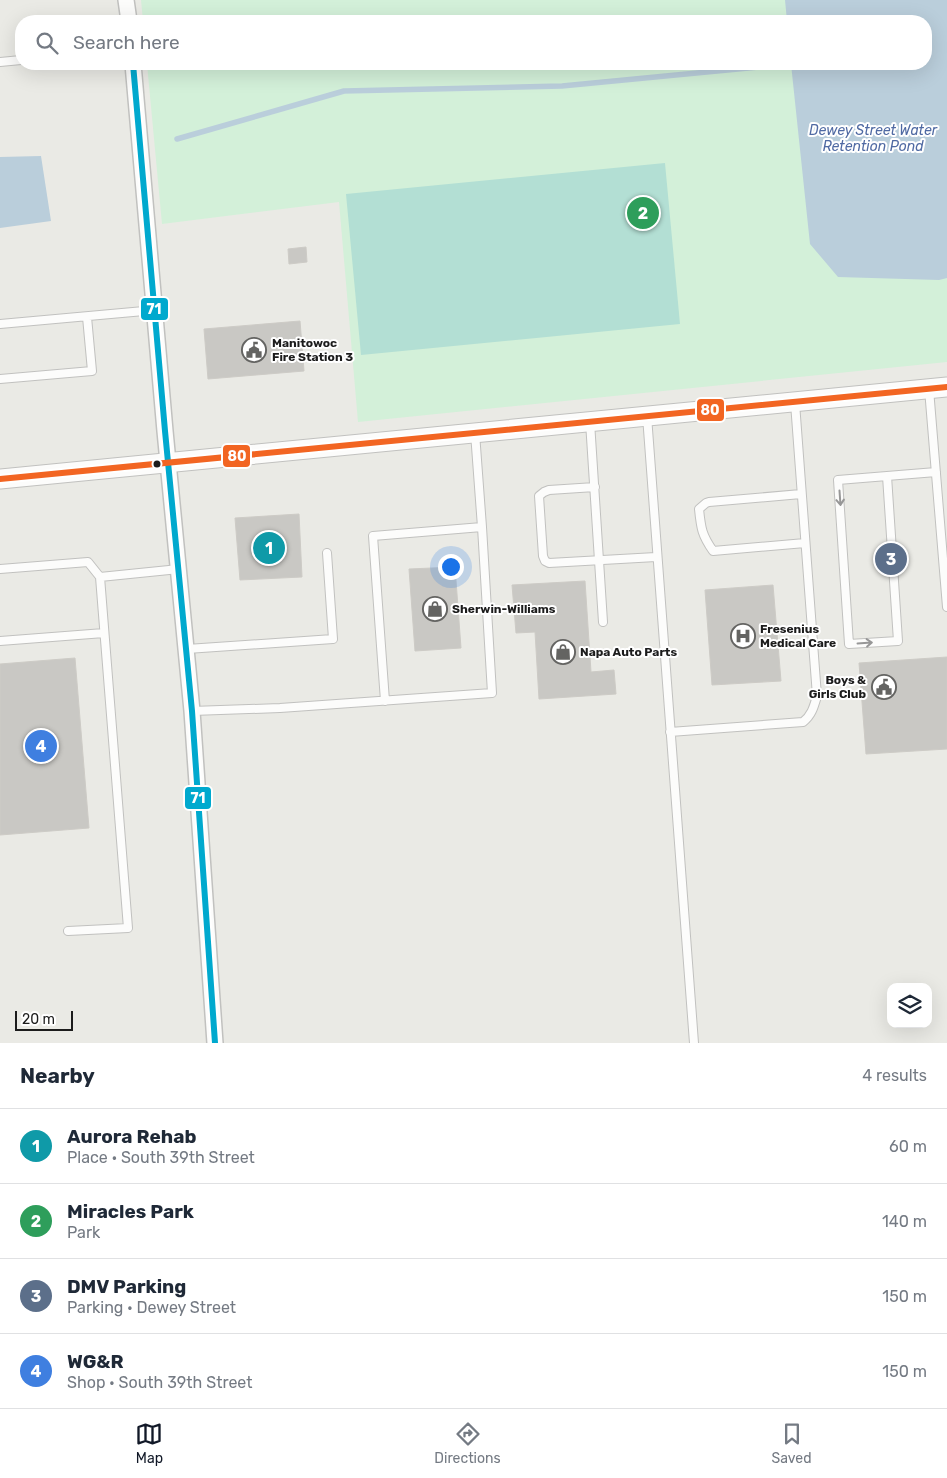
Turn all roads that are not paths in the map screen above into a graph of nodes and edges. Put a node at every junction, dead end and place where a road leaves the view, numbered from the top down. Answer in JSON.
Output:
{"nodes":[{"id":1,"x":126,"y":0,"type":"edge"},
{"id":2,"x":128,"y":15,"type":"edge"},
{"id":3,"x":15,"y":61,"type":"edge"},
{"id":4,"x":0,"y":62,"type":"edge"},
{"id":5,"x":134,"y":70,"type":"edge"},
{"id":6,"x":155,"y":310,"type":"junction"},
{"id":7,"x":86,"y":317,"type":"junction"},
{"id":8,"x":0,"y":324,"type":"edge"},
{"id":9,"x":0,"y":379,"type":"edge"},
{"id":10,"x":938,"y":388,"type":"edge"},
{"id":11,"x":795,"y":402,"type":"junction"},
{"id":12,"x":647,"y":416,"type":"junction"},
{"id":13,"x":590,"y":422,"type":"junction"},
{"id":14,"x":475,"y":433,"type":"junction"},
{"id":15,"x":168,"y":463,"type":"junction"},
{"id":16,"x":936,"y":472,"type":"junction"},
{"id":17,"x":887,"y":476,"type":"junction"},
{"id":18,"x":0,"y":480,"type":"edge"},
{"id":19,"x":595,"y":487,"type":"junction"},
{"id":20,"x":802,"y":494,"type":"junction"},
{"id":21,"x":482,"y":527,"type":"junction"},
{"id":22,"x":805,"y":543,"type":"junction"},
{"id":23,"x":326,"y":553,"type":"dead end"},
{"id":24,"x":656,"y":557,"type":"junction"},
{"id":25,"x":600,"y":561,"type":"junction"},
{"id":26,"x":179,"y":568,"type":"junction"},
{"id":27,"x":0,"y":569,"type":"edge"},
{"id":28,"x":100,"y":577,"type":"junction"},
{"id":29,"x":947,"y":607,"type":"edge"},
{"id":30,"x":603,"y":622,"type":"dead end"},
{"id":31,"x":104,"y":633,"type":"junction"},
{"id":32,"x":0,"y":641,"type":"edge"},
{"id":33,"x":187,"y":650,"type":"junction"},
{"id":34,"x":385,"y":700,"type":"junction"},
{"id":35,"x":192,"y":711,"type":"junction"},
{"id":36,"x":670,"y":732,"type":"junction"},
{"id":37,"x":68,"y":931,"type":"dead end"},
{"id":38,"x":215,"y":1043,"type":"edge"},
{"id":39,"x":694,"y":1043,"type":"edge"}],
"edges":[{"from":1,"to":2,"type":"street"},
{"from":3,"to":4,"type":"lane"},
{"from":5,"to":6,"type":"street"},
{"from":6,"to":7,"type":"lane"},
{"from":6,"to":15,"type":"street"},
{"from":7,"to":8,"type":"lane"},
{"from":7,"to":9,"type":"lane"},
{"from":10,"to":11,"type":"street"},
{"from":10,"to":16,"type":"lane"},
{"from":11,"to":12,"type":"street"},
{"from":11,"to":20,"type":"lane"},
{"from":12,"to":13,"type":"street"},
{"from":12,"to":24,"type":"lane"},
{"from":13,"to":14,"type":"street"},
{"from":13,"to":19,"type":"lane"},
{"from":14,"to":15,"type":"street"},
{"from":14,"to":21,"type":"lane"},
{"from":15,"to":18,"type":"street"},
{"from":15,"to":26,"type":"street"},
{"from":16,"to":17,"type":"lane"},
{"from":16,"to":29,"type":"lane"},
{"from":17,"to":17,"type":"lane","one_way":true},
{"from":19,"to":25,"type":"lane"},
{"from":19,"to":25,"type":"lane"},
{"from":20,"to":22,"type":"lane"},
{"from":20,"to":22,"type":"lane"},
{"from":21,"to":34,"type":"lane"},
{"from":21,"to":34,"type":"lane"},
{"from":22,"to":36,"type":"lane"},
{"from":23,"to":33,"type":"lane"},
{"from":24,"to":25,"type":"lane"},
{"from":24,"to":36,"type":"lane"},
{"from":25,"to":30,"type":"lane"},
{"from":26,"to":28,"type":"lane"},
{"from":26,"to":33,"type":"street"},
{"from":27,"to":28,"type":"lane"},
{"from":28,"to":31,"type":"lane"},
{"from":31,"to":32,"type":"lane"},
{"from":31,"to":37,"type":"lane"},
{"from":33,"to":35,"type":"street"},
{"from":34,"to":35,"type":"lane"},
{"from":35,"to":38,"type":"street"},
{"from":36,"to":39,"type":"lane"}]}
